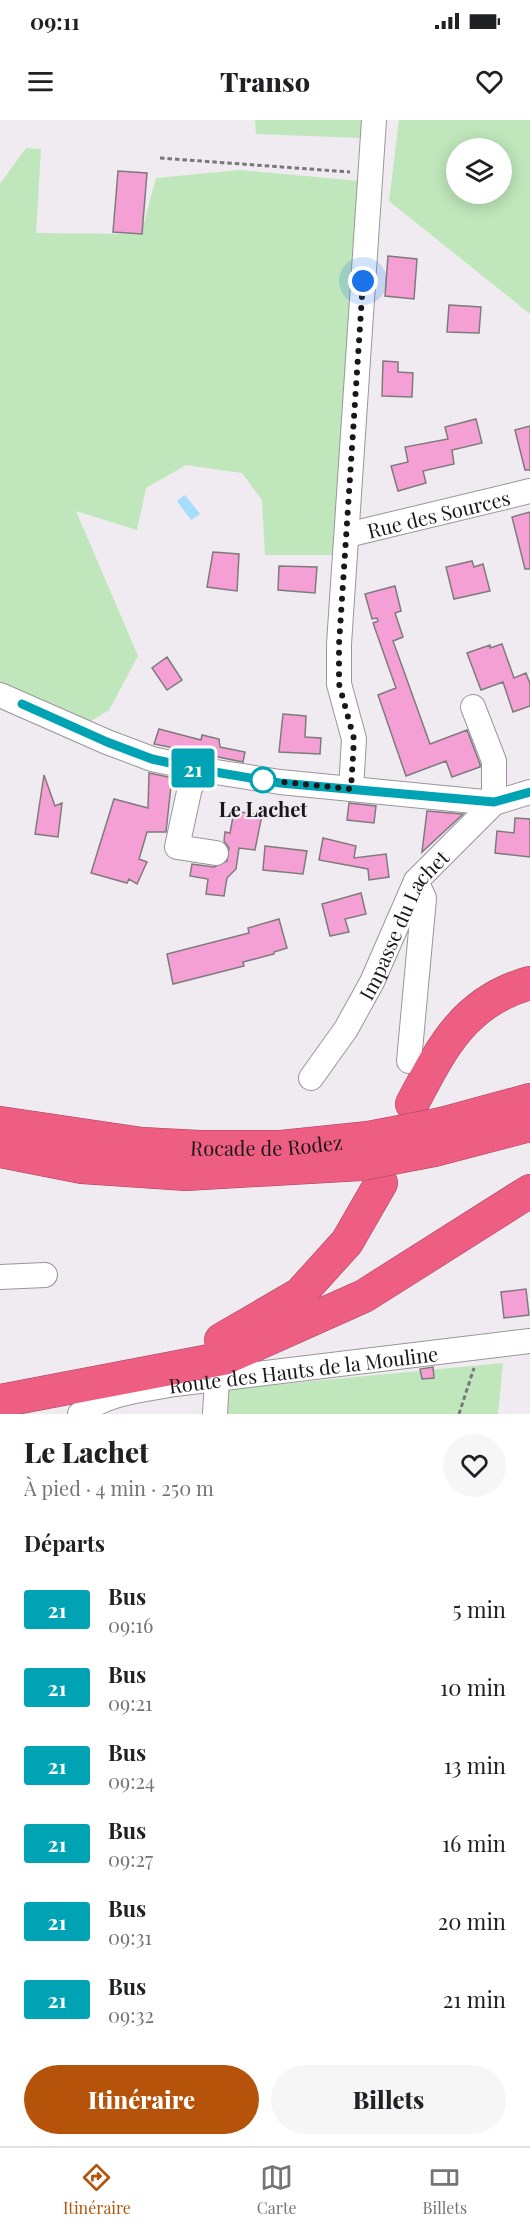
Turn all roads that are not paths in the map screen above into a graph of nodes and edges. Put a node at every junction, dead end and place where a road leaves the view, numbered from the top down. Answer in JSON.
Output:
{"nodes":[{"id":1,"x":374,"y":120,"type":"edge"},
{"id":2,"x":530,"y":491,"type":"edge"},
{"id":3,"x":347,"y":535,"type":"junction"},
{"id":4,"x":11,"y":700,"type":"edge"},
{"id":5,"x":473,"y":707,"type":"dead end"},
{"id":6,"x":203,"y":770,"type":"junction"},
{"id":7,"x":351,"y":789,"type":"junction"},
{"id":8,"x":530,"y":792,"type":"edge"},
{"id":9,"x":494,"y":802,"type":"junction"},
{"id":10,"x":216,"y":853,"type":"dead end"},
{"id":11,"x":416,"y":881,"type":"junction"},
{"id":12,"x":530,"y":983,"type":"edge"},
{"id":13,"x":409,"y":1061,"type":"dead end"},
{"id":14,"x":311,"y":1078,"type":"dead end"},
{"id":15,"x":530,"y":1100,"type":"edge"},
{"id":16,"x":412,"y":1104,"type":"dead end"},
{"id":17,"x":0,"y":1124,"type":"edge"},
{"id":18,"x":530,"y":1125,"type":"edge"},
{"id":19,"x":438,"y":1137,"type":"junction"},
{"id":20,"x":0,"y":1151,"type":"edge"},
{"id":21,"x":370,"y":1162,"type":"junction"},
{"id":22,"x":530,"y":1191,"type":"edge"},
{"id":23,"x":45,"y":1275,"type":"dead end"},
{"id":24,"x":0,"y":1277,"type":"edge"},
{"id":25,"x":530,"y":1341,"type":"edge"},
{"id":26,"x":217,"y":1379,"type":"junction"},
{"id":27,"x":0,"y":1389,"type":"edge"},
{"id":28,"x":0,"y":1401,"type":"edge"},
{"id":29,"x":80,"y":1414,"type":"edge"},
{"id":30,"x":215,"y":1414,"type":"edge"}],
"edges":[{"from":1,"to":3,"type":"street"},
{"from":2,"to":3,"type":"street","name":"Rue des Sources"},
{"from":3,"to":7,"type":"street"},
{"from":4,"to":6,"type":"street"},
{"from":5,"to":9,"type":"street"},
{"from":6,"to":7,"type":"street"},
{"from":6,"to":10,"type":"street"},
{"from":7,"to":9,"type":"street"},
{"from":8,"to":9,"type":"street"},
{"from":9,"to":11,"type":"street","name":"Impasse du Lachet"},
{"from":11,"to":13,"type":"street"},
{"from":11,"to":14,"type":"street","name":"Impasse du Lachet"},
{"from":12,"to":16,"type":"highway"},
{"from":15,"to":19,"type":"highway","name":"Rocade de Rodez"},
{"from":17,"to":21,"type":"highway","name":"Rocade de Rodez"},
{"from":18,"to":19,"type":"highway","name":"Rocade de Rodez"},
{"from":19,"to":21,"type":"highway","name":"Rocade de Rodez","bridge":true},
{"from":20,"to":21,"type":"highway","name":"Rocade de Rodez"},
{"from":21,"to":27,"type":"highway"},
{"from":22,"to":28,"type":"highway"},
{"from":23,"to":24,"type":"street"},
{"from":25,"to":26,"type":"street","name":"Route des Hauts de la Mouline"},
{"from":26,"to":29,"type":"street","name":"Route des Hauts de la Mouline"},
{"from":26,"to":30,"type":"street"}]}
